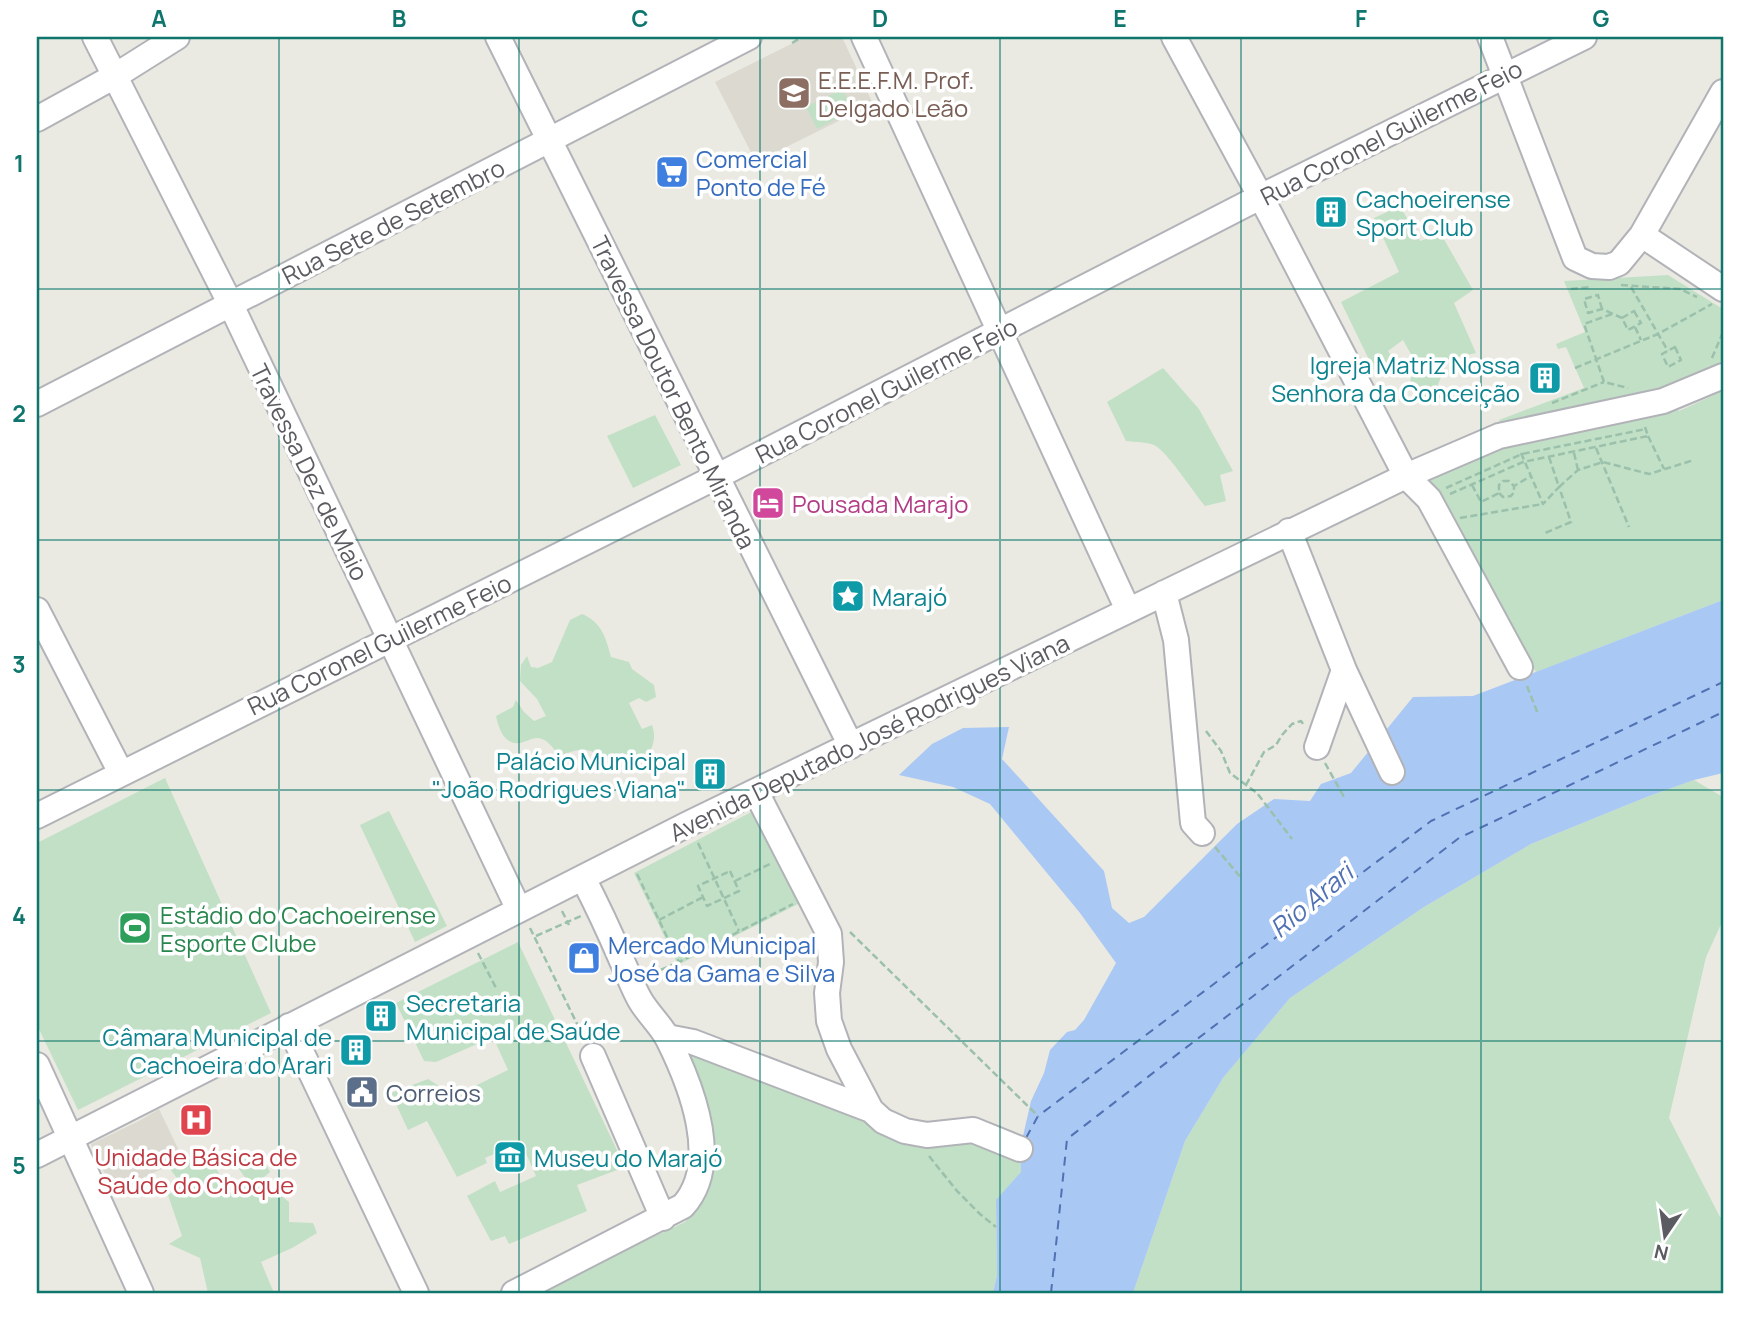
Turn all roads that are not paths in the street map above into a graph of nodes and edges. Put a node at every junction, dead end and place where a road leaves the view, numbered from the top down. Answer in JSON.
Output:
{"nodes":[{"id":1,"x":95,"y":37,"type":"edge"},
{"id":2,"x":177,"y":37,"type":"edge"},
{"id":3,"x":498,"y":37,"type":"edge"},
{"id":4,"x":749,"y":37,"type":"edge"},
{"id":5,"x":864,"y":37,"type":"edge"},
{"id":6,"x":1174,"y":37,"type":"edge"},
{"id":7,"x":1490,"y":37,"type":"edge"},
{"id":8,"x":1584,"y":37,"type":"edge"},
{"id":9,"x":1504,"y":75,"type":"junction"},
{"id":10,"x":115,"y":76,"type":"junction"},
{"id":11,"x":1723,"y":93,"type":"edge"},
{"id":12,"x":37,"y":119,"type":"edge"},
{"id":13,"x":549,"y":140,"type":"junction"},
{"id":14,"x":1260,"y":197,"type":"junction"},
{"id":15,"x":1642,"y":235,"type":"junction"},
{"id":16,"x":1716,"y":302,"type":"edge"},
{"id":17,"x":231,"y":305,"type":"junction"},
{"id":18,"x":1001,"y":331,"type":"junction"},
{"id":19,"x":1719,"y":373,"type":"edge"},
{"id":20,"x":37,"y":404,"type":"edge"},
{"id":21,"x":1406,"y":476,"type":"junction"},
{"id":22,"x":716,"y":477,"type":"junction"},
{"id":23,"x":1289,"y":531,"type":"junction"},
{"id":24,"x":1164,"y":593,"type":"junction"},
{"id":25,"x":37,"y":610,"type":"edge"},
{"id":26,"x":1128,"y":610,"type":"junction"},
{"id":27,"x":390,"y":638,"type":"junction"},
{"id":28,"x":1520,"y":667,"type":"road end"},
{"id":29,"x":1344,"y":670,"type":"junction"},
{"id":30,"x":851,"y":746,"type":"junction"},
{"id":31,"x":1317,"y":747,"type":"road end"},
{"id":32,"x":1392,"y":772,"type":"dead end"},
{"id":33,"x":121,"y":773,"type":"junction"},
{"id":34,"x":756,"y":792,"type":"junction"},
{"id":35,"x":37,"y":816,"type":"edge"},
{"id":36,"x":1202,"y":833,"type":"road end"},
{"id":37,"x":583,"y":878,"type":"junction"},
{"id":38,"x":519,"y":910,"type":"junction"},
{"id":39,"x":289,"y":1026,"type":"junction"},
{"id":40,"x":667,"y":1037,"type":"junction"},
{"id":41,"x":593,"y":1056,"type":"road end"},
{"id":42,"x":37,"y":1065,"type":"edge"},
{"id":43,"x":871,"y":1110,"type":"junction"},
{"id":44,"x":70,"y":1140,"type":"junction"},
{"id":45,"x":1020,"y":1149,"type":"dead end"},
{"id":46,"x":37,"y":1155,"type":"edge"},
{"id":47,"x":673,"y":1212,"type":"junction"},
{"id":48,"x":141,"y":1293,"type":"edge"},
{"id":49,"x":416,"y":1293,"type":"edge"},
{"id":50,"x":514,"y":1293,"type":"edge"}],
"edges":[{"from":1,"to":10,"type":"street","name":"Travessa Dez de Maio"},
{"from":2,"to":10,"type":"street"},
{"from":3,"to":13,"type":"street","name":"Travessa Doutor Bento Miranda"},
{"from":4,"to":13,"type":"street","name":"Rua Sete de Setembro"},
{"from":5,"to":18,"type":"street"},
{"from":6,"to":14,"type":"street"},
{"from":7,"to":9,"type":"street"},
{"from":8,"to":9,"type":"street","name":"Rua Coronel Guilerme Feio"},
{"from":9,"to":14,"type":"street","name":"Rua Coronel Guilerme Feio"},
{"from":9,"to":15,"type":"street"},
{"from":10,"to":12,"type":"street"},
{"from":10,"to":17,"type":"street","name":"Travessa Dez de Maio"},
{"from":11,"to":15,"type":"street"},
{"from":13,"to":17,"type":"street","name":"Rua Sete de Setembro"},
{"from":13,"to":22,"type":"street","name":"Travessa Doutor Bento Miranda"},
{"from":14,"to":18,"type":"street","name":"Rua Coronel Guilerme Feio"},
{"from":14,"to":21,"type":"street"},
{"from":15,"to":16,"type":"street"},
{"from":17,"to":20,"type":"street","name":"Rua Sete de Setembro"},
{"from":17,"to":27,"type":"street","name":"Travessa Dez de Maio"},
{"from":18,"to":22,"type":"street","name":"Rua Coronel Guilerme Feio"},
{"from":18,"to":26,"type":"street"},
{"from":19,"to":21,"type":"street","name":"Avenida Deputado José Rodrigues Viana"},
{"from":21,"to":23,"type":"street","name":"Avenida Deputado José Rodrigues Viana"},
{"from":21,"to":28,"type":"street"},
{"from":22,"to":27,"type":"street","name":"Rua Coronel Guilerme Feio"},
{"from":22,"to":30,"type":"street","name":"Travessa Doutor Bento Miranda"},
{"from":23,"to":24,"type":"street","name":"Avenida Deputado José Rodrigues Viana"},
{"from":23,"to":29,"type":"street"},
{"from":24,"to":26,"type":"street","name":"Avenida Deputado José Rodrigues Viana"},
{"from":24,"to":36,"type":"street"},
{"from":25,"to":33,"type":"street"},
{"from":26,"to":30,"type":"street","name":"Avenida Deputado José Rodrigues Viana"},
{"from":27,"to":33,"type":"street","name":"Rua Coronel Guilerme Feio"},
{"from":27,"to":38,"type":"street","name":"Travessa Dez de Maio"},
{"from":29,"to":31,"type":"street"},
{"from":29,"to":32,"type":"street"},
{"from":30,"to":34,"type":"street","name":"Avenida Deputado José Rodrigues Viana"},
{"from":33,"to":35,"type":"street","name":"Rua Coronel Guilerme Feio"},
{"from":34,"to":37,"type":"street","name":"Avenida Deputado José Rodrigues Viana"},
{"from":34,"to":43,"type":"street"},
{"from":37,"to":38,"type":"street","name":"Avenida Deputado José Rodrigues Viana"},
{"from":37,"to":40,"type":"street"},
{"from":38,"to":39,"type":"street","name":"Avenida Deputado José Rodrigues Viana"},
{"from":39,"to":44,"type":"street","name":"Avenida Deputado José Rodrigues Viana"},
{"from":39,"to":49,"type":"street"},
{"from":40,"to":43,"type":"street"},
{"from":40,"to":47,"type":"street"},
{"from":41,"to":47,"type":"street"},
{"from":42,"to":44,"type":"street"},
{"from":43,"to":45,"type":"street"},
{"from":44,"to":46,"type":"street","name":"Avenida Deputado José Rodrigues Viana"},
{"from":44,"to":48,"type":"street"},
{"from":47,"to":50,"type":"street"}]}
